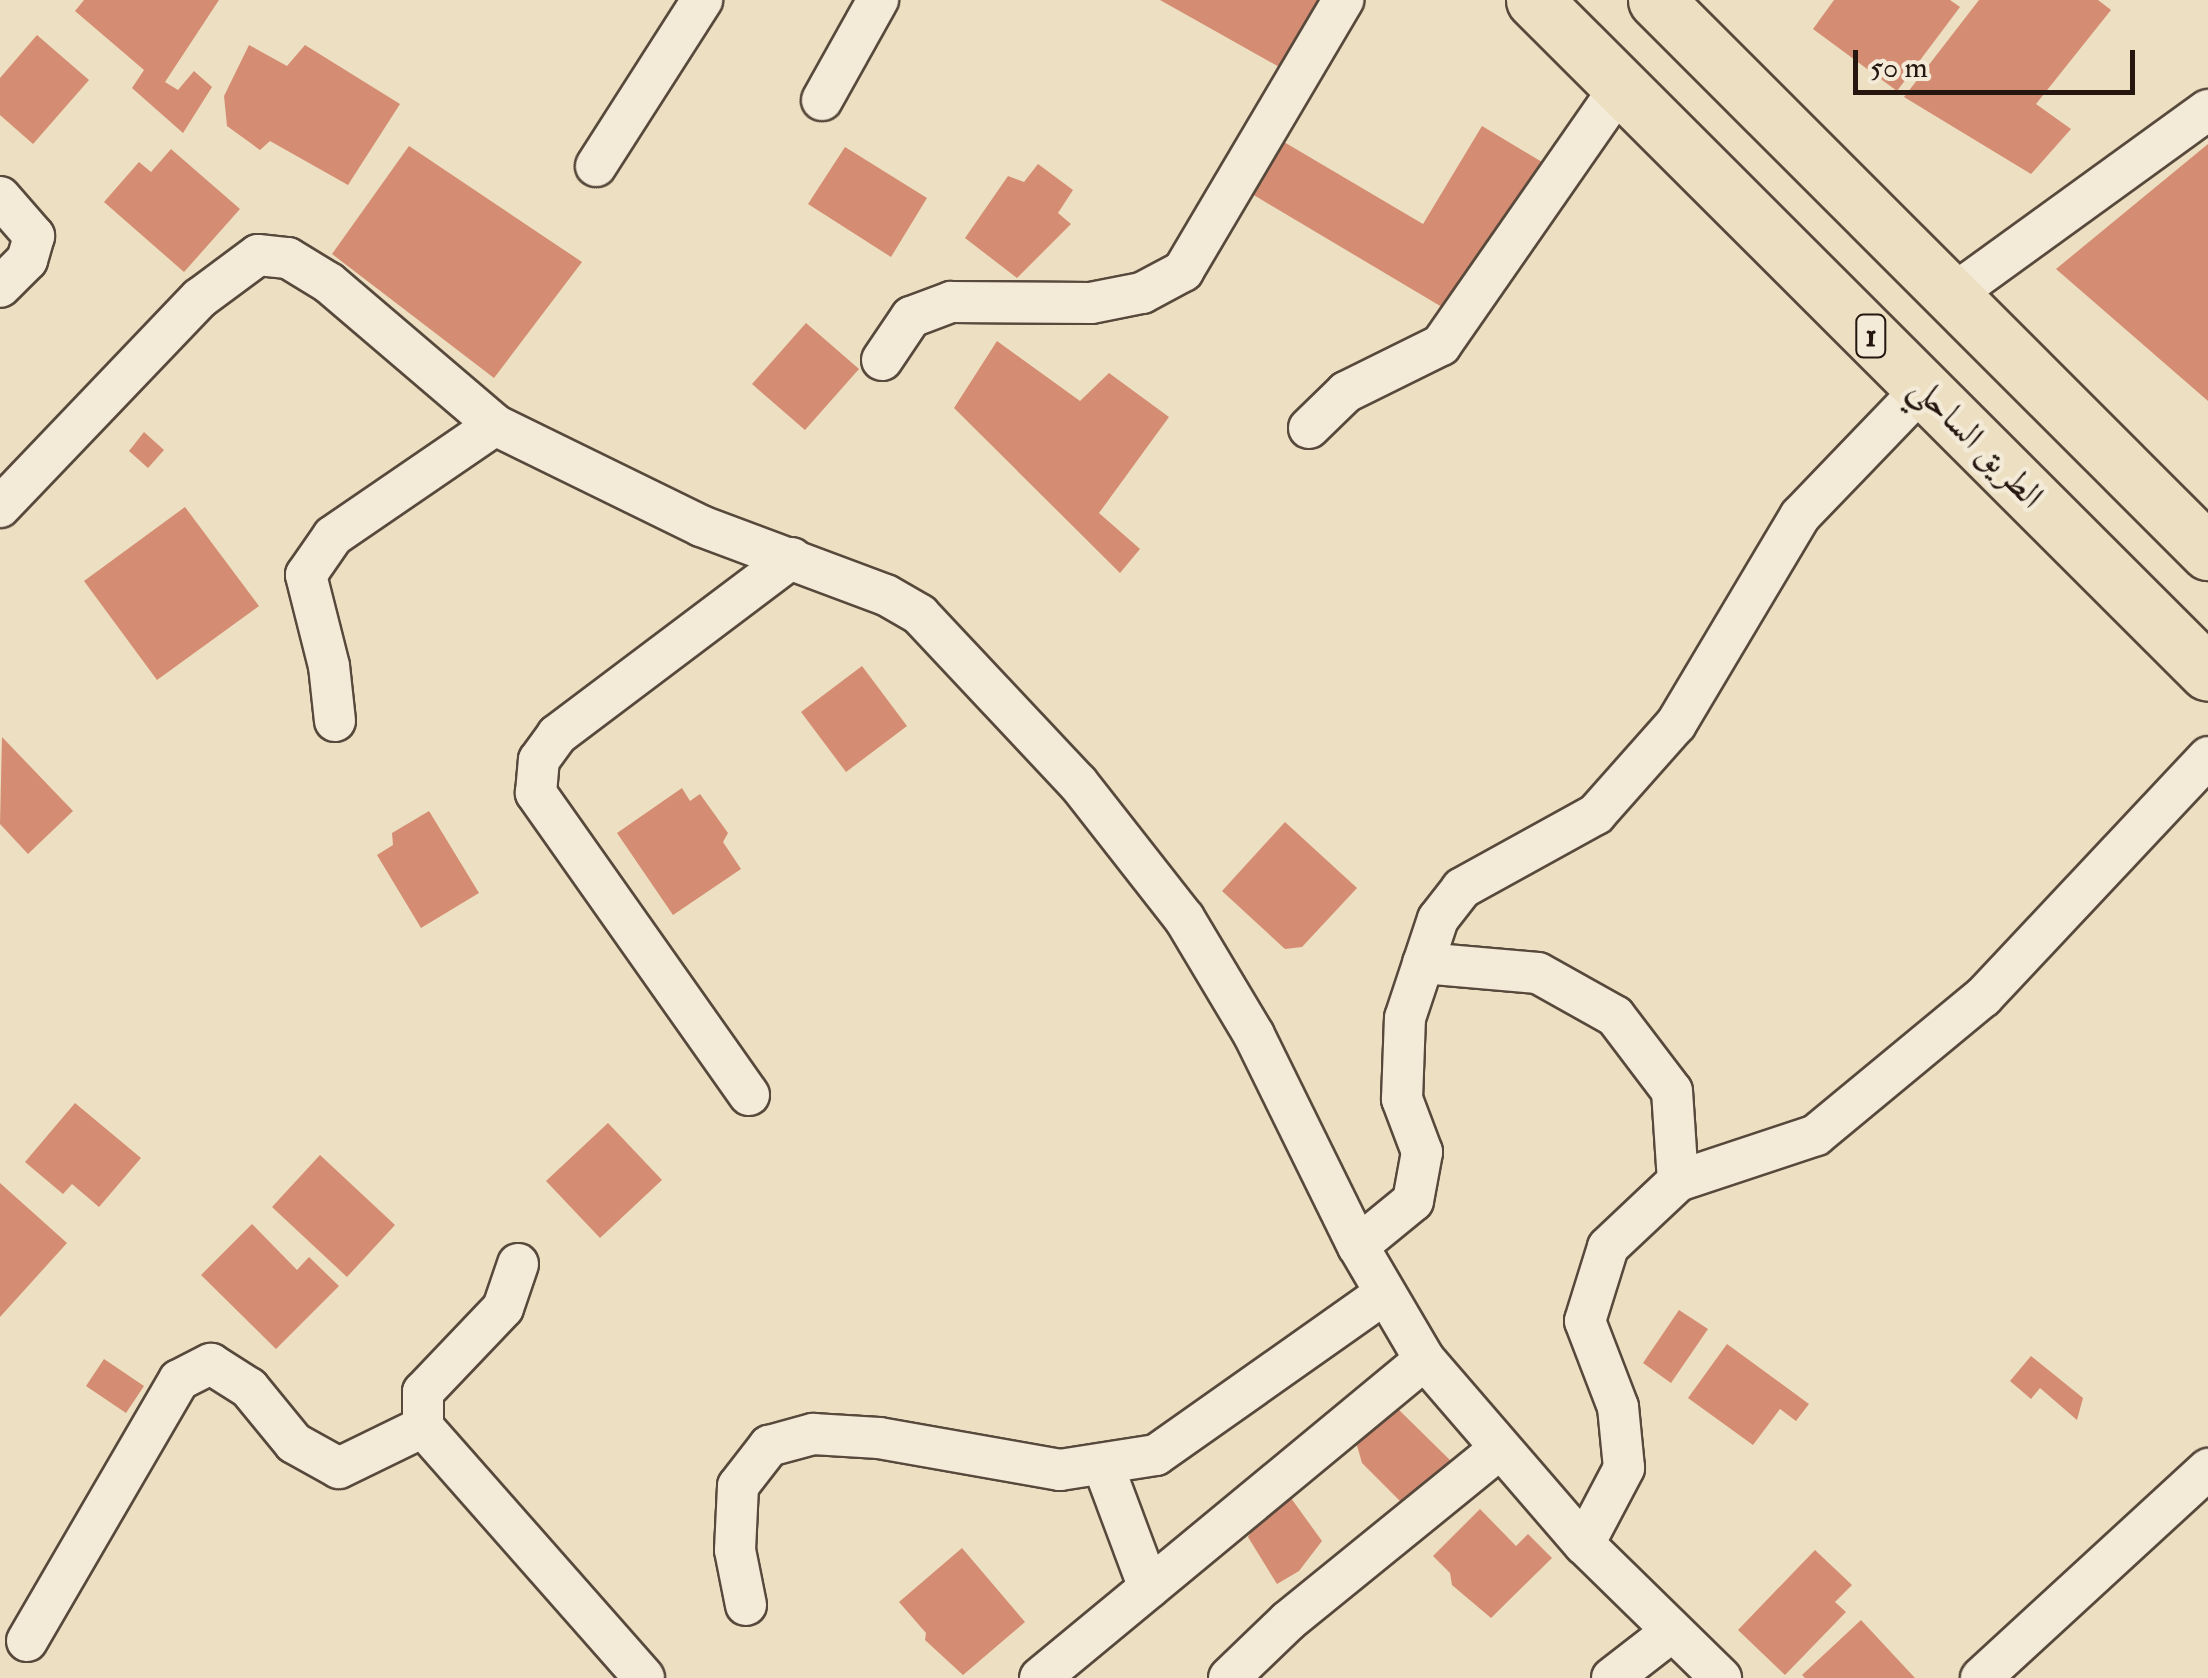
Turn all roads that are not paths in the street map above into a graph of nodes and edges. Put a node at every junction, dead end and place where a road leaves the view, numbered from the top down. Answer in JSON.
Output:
{"nodes":[{"id":1,"x":702,"y":0,"type":"edge"},
{"id":2,"x":878,"y":0,"type":"edge"},
{"id":3,"x":1343,"y":0,"type":"edge"},
{"id":4,"x":1534,"y":0,"type":"edge"},
{"id":5,"x":1656,"y":0,"type":"edge"},
{"id":6,"x":1620,"y":86,"type":"junction"},
{"id":7,"x":822,"y":100,"type":"dead end"},
{"id":8,"x":2208,"y":110,"type":"edge"},
{"id":9,"x":596,"y":166,"type":"dead end"},
{"id":10,"x":0,"y":197,"type":"edge"},
{"id":11,"x":0,"y":287,"type":"edge"},
{"id":12,"x":1954,"y":293,"type":"junction"},
{"id":13,"x":882,"y":360,"type":"dead end"},
{"id":14,"x":1924,"y":388,"type":"junction"},
{"id":15,"x":495,"y":425,"type":"junction"},
{"id":16,"x":1310,"y":428,"type":"dead end"},
{"id":17,"x":0,"y":507,"type":"edge"},
{"id":18,"x":2208,"y":552,"type":"edge"},
{"id":19,"x":792,"y":558,"type":"junction"},
{"id":20,"x":2208,"y":673,"type":"edge"},
{"id":21,"x":334,"y":721,"type":"dead end"},
{"id":22,"x":2208,"y":757,"type":"edge"},
{"id":23,"x":1423,"y":963,"type":"junction"},
{"id":24,"x":749,"y":1094,"type":"dead end"},
{"id":25,"x":1678,"y":1181,"type":"junction"},
{"id":26,"x":1358,"y":1246,"type":"junction"},
{"id":27,"x":518,"y":1264,"type":"dead end"},
{"id":28,"x":1384,"y":1294,"type":"junction"},
{"id":29,"x":1424,"y":1360,"type":"junction"},
{"id":30,"x":423,"y":1427,"type":"junction"},
{"id":31,"x":1500,"y":1449,"type":"junction"},
{"id":32,"x":1104,"y":1464,"type":"junction"},
{"id":33,"x":2208,"y":1469,"type":"edge"},
{"id":34,"x":1584,"y":1544,"type":"junction"},
{"id":35,"x":1148,"y":1588,"type":"junction"},
{"id":36,"x":746,"y":1605,"type":"dead end"},
{"id":37,"x":1670,"y":1633,"type":"junction"},
{"id":38,"x":27,"y":1640,"type":"dead end"},
{"id":39,"x":644,"y":1678,"type":"edge"},
{"id":40,"x":1040,"y":1678,"type":"edge"},
{"id":41,"x":1229,"y":1678,"type":"edge"},
{"id":42,"x":1612,"y":1678,"type":"edge"},
{"id":43,"x":1721,"y":1678,"type":"edge"},
{"id":44,"x":1981,"y":1678,"type":"edge"}],
"edges":[{"from":1,"to":9,"type":"street"},
{"from":2,"to":7,"type":"street"},
{"from":3,"to":13,"type":"street"},
{"from":4,"to":6,"type":"highway","name":"الطريق الساحلي","number":"1"},
{"from":5,"to":12,"type":"highway"},
{"from":6,"to":14,"type":"highway","name":"الطريق الساحلي","number":"1"},
{"from":6,"to":16,"type":"street"},
{"from":8,"to":12,"type":"street"},
{"from":10,"to":11,"type":"street"},
{"from":12,"to":18,"type":"highway"},
{"from":14,"to":20,"type":"highway","name":"الطريق الساحلي","number":"1"},
{"from":14,"to":23,"type":"street"},
{"from":15,"to":17,"type":"street"},
{"from":15,"to":19,"type":"street"},
{"from":15,"to":21,"type":"street"},
{"from":19,"to":24,"type":"street"},
{"from":19,"to":26,"type":"street"},
{"from":22,"to":25,"type":"street"},
{"from":23,"to":25,"type":"street"},
{"from":23,"to":26,"type":"street"},
{"from":25,"to":34,"type":"street"},
{"from":26,"to":28,"type":"street"},
{"from":27,"to":30,"type":"street"},
{"from":28,"to":29,"type":"street"},
{"from":28,"to":32,"type":"street"},
{"from":29,"to":31,"type":"street"},
{"from":29,"to":35,"type":"street"},
{"from":30,"to":38,"type":"street"},
{"from":30,"to":39,"type":"street"},
{"from":31,"to":34,"type":"street"},
{"from":31,"to":41,"type":"street"},
{"from":32,"to":35,"type":"street"},
{"from":32,"to":36,"type":"street"},
{"from":33,"to":44,"type":"street"},
{"from":34,"to":37,"type":"street"},
{"from":35,"to":40,"type":"street"},
{"from":37,"to":42,"type":"street"},
{"from":37,"to":43,"type":"street"}]}
